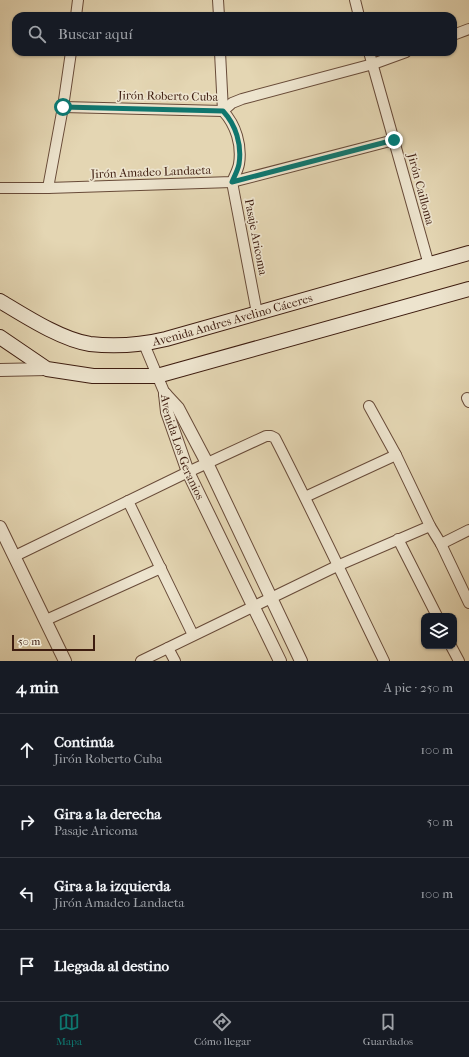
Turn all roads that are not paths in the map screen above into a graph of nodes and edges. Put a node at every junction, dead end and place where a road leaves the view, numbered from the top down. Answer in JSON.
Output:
{"nodes":[{"id":1,"x":78,"y":0,"type":"edge"},
{"id":2,"x":218,"y":0,"type":"edge"},
{"id":3,"x":355,"y":0,"type":"edge"},
{"id":4,"x":76,"y":12,"type":"edge"},
{"id":5,"x":219,"y":12,"type":"edge"},
{"id":6,"x":358,"y":12,"type":"edge"},
{"id":7,"x":469,"y":29,"type":"edge"},
{"id":8,"x":457,"y":34,"type":"edge"},
{"id":9,"x":70,"y":56,"type":"edge"},
{"id":10,"x":220,"y":56,"type":"edge"},
{"id":11,"x":370,"y":56,"type":"edge"},
{"id":12,"x":395,"y":56,"type":"edge"},
{"id":13,"x":373,"y":64,"type":"junction"},
{"id":14,"x":63,"y":107,"type":"junction"},
{"id":15,"x":223,"y":111,"type":"junction"},
{"id":16,"x":394,"y":140,"type":"junction"},
{"id":17,"x":232,"y":182,"type":"junction"},
{"id":18,"x":0,"y":188,"type":"edge"},
{"id":19,"x":48,"y":188,"type":"junction"},
{"id":20,"x":469,"y":253,"type":"edge"},
{"id":21,"x":429,"y":265,"type":"junction"},
{"id":22,"x":469,"y":289,"type":"edge"},
{"id":23,"x":0,"y":301,"type":"edge"},
{"id":24,"x":257,"y":314,"type":"junction"},
{"id":25,"x":0,"y":337,"type":"edge"},
{"id":26,"x":144,"y":344,"type":"junction"},
{"id":27,"x":47,"y":369,"type":"junction"},
{"id":28,"x":0,"y":370,"type":"edge"},
{"id":29,"x":157,"y":376,"type":"junction"},
{"id":30,"x":164,"y":394,"type":"junction"},
{"id":31,"x":369,"y":406,"type":"dead end"},
{"id":32,"x":396,"y":455,"type":"junction"},
{"id":33,"x":207,"y":463,"type":"junction"},
{"id":34,"x":188,"y":472,"type":"junction"},
{"id":35,"x":305,"y":497,"type":"junction"},
{"id":36,"x":128,"y":501,"type":"junction"},
{"id":37,"x":430,"y":526,"type":"junction"},
{"id":38,"x":0,"y":527,"type":"edge"},
{"id":39,"x":469,"y":530,"type":"edge"},
{"id":40,"x":398,"y":539,"type":"junction"},
{"id":41,"x":440,"y":544,"type":"junction"},
{"id":42,"x":15,"y":556,"type":"junction"},
{"id":43,"x":337,"y":566,"type":"junction"},
{"id":44,"x":161,"y":568,"type":"junction"},
{"id":45,"x":271,"y":599,"type":"junction"},
{"id":46,"x":469,"y":603,"type":"edge"},
{"id":47,"x":253,"y":606,"type":"junction"},
{"id":48,"x":435,"y":613,"type":"edge"},
{"id":49,"x":46,"y":620,"type":"junction"},
{"id":50,"x":194,"y":635,"type":"junction"},
{"id":51,"x":168,"y":648,"type":"junction"},
{"id":52,"x":453,"y":649,"type":"edge"},
{"id":53,"x":66,"y":661,"type":"edge"},
{"id":54,"x":141,"y":661,"type":"edge"},
{"id":55,"x":175,"y":661,"type":"edge"},
{"id":56,"x":280,"y":661,"type":"edge"},
{"id":57,"x":301,"y":661,"type":"edge"},
{"id":58,"x":384,"y":661,"type":"edge"},
{"id":59,"x":459,"y":661,"type":"edge"}],
"edges":[{"from":1,"to":4,"type":"street"},
{"from":2,"to":5,"type":"street"},
{"from":3,"to":6,"type":"street"},
{"from":7,"to":8,"type":"street"},
{"from":9,"to":14,"type":"street"},
{"from":10,"to":15,"type":"street"},
{"from":11,"to":13,"type":"street","name":"Jirón Cailloma"},
{"from":12,"to":13,"type":"street","name":"Jirón Roberto Cuba"},
{"from":13,"to":15,"type":"street","name":"Jirón Roberto Cuba"},
{"from":13,"to":16,"type":"street","name":"Jirón Cailloma"},
{"from":14,"to":15,"type":"street","name":"Jirón Roberto Cuba"},
{"from":14,"to":19,"type":"street"},
{"from":15,"to":17,"type":"street"},
{"from":16,"to":17,"type":"street","name":"Jirón Amadeo Landaeta"},
{"from":16,"to":21,"type":"street","name":"Jirón Cailloma"},
{"from":17,"to":19,"type":"street","name":"Jirón Amadeo Landaeta"},
{"from":17,"to":24,"type":"street","name":"Pasaje Aricoma"},
{"from":18,"to":19,"type":"street","name":"Jirón Amadeo Landaeta"},
{"from":20,"to":21,"type":"main road","name":"Avenida Andres Avelino Cáceres"},
{"from":21,"to":24,"type":"main road","name":"Avenida Andres Avelino Cáceres"},
{"from":22,"to":29,"type":"main road"},
{"from":23,"to":26,"type":"main road","name":"Avenida Andres Avelino Cáceres"},
{"from":24,"to":26,"type":"main road","name":"Avenida Andres Avelino Cáceres"},
{"from":25,"to":27,"type":"main road"},
{"from":26,"to":29,"type":"street"},
{"from":27,"to":28,"type":"street"},
{"from":27,"to":29,"type":"main road"},
{"from":29,"to":30,"type":"street"},
{"from":30,"to":33,"type":"street","name":"Avenida Los Geranios"},
{"from":30,"to":34,"type":"street","name":"Avenida Los Geranios"},
{"from":31,"to":32,"type":"street"},
{"from":32,"to":35,"type":"street"},
{"from":32,"to":37,"type":"street"},
{"from":33,"to":34,"type":"street"},
{"from":33,"to":35,"type":"street"},
{"from":33,"to":45,"type":"street","name":"Avenida Los Geranios"},
{"from":34,"to":36,"type":"street"},
{"from":34,"to":47,"type":"street","name":"Avenida Los Geranios"},
{"from":35,"to":43,"type":"street"},
{"from":36,"to":42,"type":"street"},
{"from":36,"to":44,"type":"street"},
{"from":37,"to":40,"type":"street"},
{"from":37,"to":41,"type":"street"},
{"from":38,"to":42,"type":"street"},
{"from":39,"to":41,"type":"street"},
{"from":40,"to":43,"type":"street"},
{"from":40,"to":48,"type":"street"},
{"from":41,"to":46,"type":"street"},
{"from":42,"to":49,"type":"street"},
{"from":43,"to":45,"type":"street"},
{"from":43,"to":58,"type":"street"},
{"from":44,"to":49,"type":"street"},
{"from":44,"to":50,"type":"street"},
{"from":45,"to":47,"type":"street"},
{"from":45,"to":57,"type":"street","name":"Avenida Los Geranios"},
{"from":47,"to":50,"type":"street"},
{"from":47,"to":56,"type":"street","name":"Avenida Los Geranios"},
{"from":49,"to":53,"type":"street"},
{"from":50,"to":51,"type":"street"},
{"from":51,"to":54,"type":"street"},
{"from":51,"to":55,"type":"street"},
{"from":52,"to":59,"type":"street"}]}
